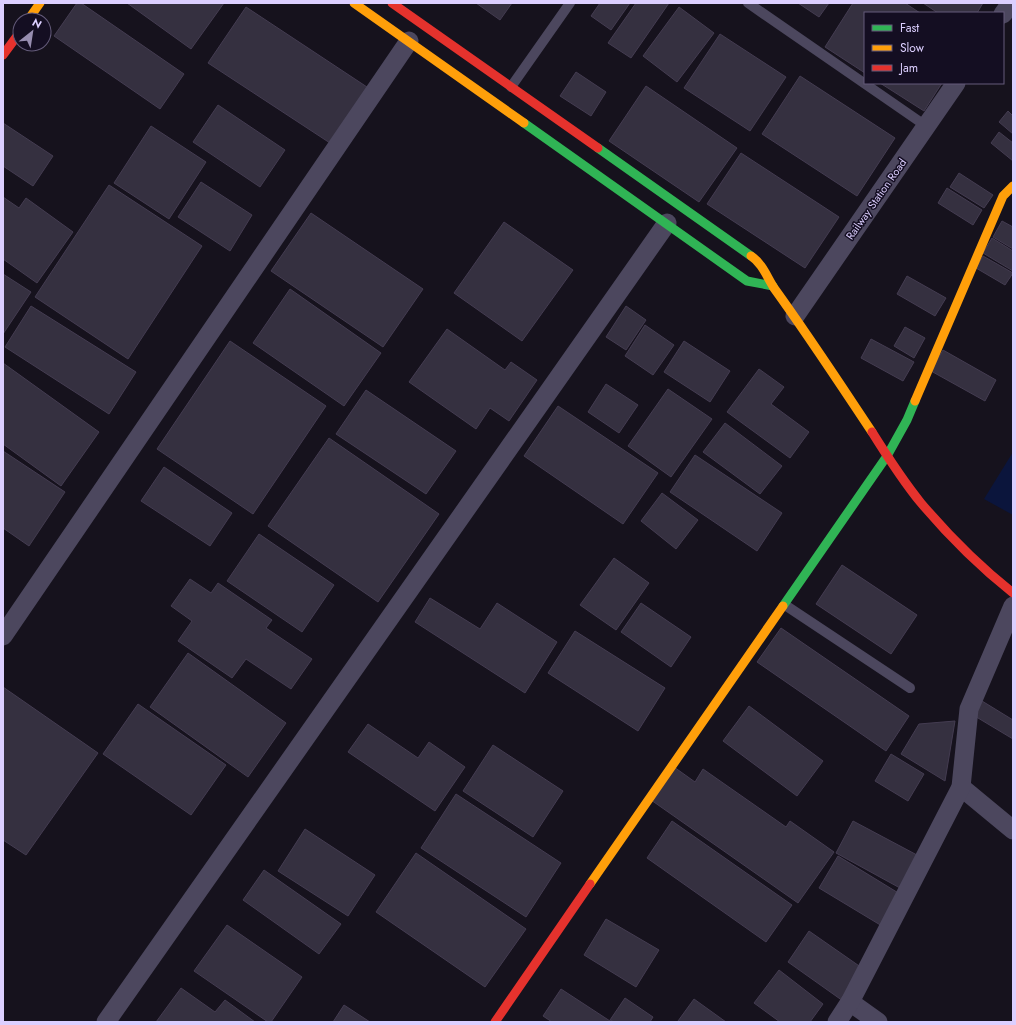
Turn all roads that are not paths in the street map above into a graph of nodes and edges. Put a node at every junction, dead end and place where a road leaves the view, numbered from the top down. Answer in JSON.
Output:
{"nodes":[{"id":1,"x":40,"y":3,"type":"edge"},
{"id":2,"x":354,"y":3,"type":"edge"},
{"id":3,"x":392,"y":3,"type":"edge"},
{"id":4,"x":570,"y":3,"type":"edge"},
{"id":5,"x":748,"y":3,"type":"edge"},
{"id":6,"x":1011,"y":3,"type":"edge"},
{"id":7,"x":34,"y":12,"type":"edge"},
{"id":8,"x":1004,"y":13,"type":"edge"},
{"id":9,"x":409,"y":41,"type":"junction"},
{"id":10,"x":12,"y":43,"type":"edge"},
{"id":11,"x":3,"y":55,"type":"edge"},
{"id":12,"x":864,"y":83,"type":"edge"},
{"id":13,"x":865,"y":84,"type":"edge"},
{"id":14,"x":955,"y":84,"type":"edge"},
{"id":15,"x":511,"y":87,"type":"junction"},
{"id":16,"x":926,"y":126,"type":"junction"},
{"id":17,"x":1013,"y":186,"type":"edge"},
{"id":18,"x":667,"y":223,"type":"junction"},
{"id":19,"x":773,"y":286,"type":"junction"},
{"id":20,"x":795,"y":316,"type":"junction"},
{"id":21,"x":887,"y":456,"type":"junction"},
{"id":22,"x":1013,"y":593,"type":"edge"},
{"id":23,"x":785,"y":605,"type":"junction"},
{"id":24,"x":1013,"y":606,"type":"edge"},
{"id":25,"x":3,"y":636,"type":"edge"},
{"id":26,"x":910,"y":688,"type":"dead end"},
{"id":27,"x":961,"y":786,"type":"junction"},
{"id":28,"x":1013,"y":830,"type":"edge"},
{"id":29,"x":850,"y":1002,"type":"junction"},
{"id":30,"x":106,"y":1022,"type":"edge"},
{"id":31,"x":495,"y":1022,"type":"edge"},
{"id":32,"x":837,"y":1022,"type":"edge"},
{"id":33,"x":878,"y":1022,"type":"edge"}],
"edges":[{"from":1,"to":7,"type":"main road"},
{"from":2,"to":9,"type":"main road"},
{"from":3,"to":15,"type":"main road"},
{"from":4,"to":15,"type":"lane"},
{"from":5,"to":12,"type":"lane"},
{"from":6,"to":8,"type":"street"},
{"from":9,"to":18,"type":"main road"},
{"from":9,"to":25,"type":"street"},
{"from":10,"to":11,"type":"main road"},
{"from":13,"to":16,"type":"lane"},
{"from":14,"to":16,"type":"street","name":"Railway Station Road"},
{"from":15,"to":19,"type":"main road"},
{"from":16,"to":20,"type":"street","name":"Railway Station Road"},
{"from":17,"to":21,"type":"main road"},
{"from":18,"to":19,"type":"main road"},
{"from":18,"to":30,"type":"street"},
{"from":19,"to":20,"type":"main road"},
{"from":20,"to":21,"type":"main road"},
{"from":21,"to":22,"type":"main road"},
{"from":21,"to":23,"type":"main road"},
{"from":23,"to":26,"type":"lane"},
{"from":23,"to":31,"type":"main road"},
{"from":24,"to":27,"type":"street"},
{"from":27,"to":28,"type":"street"},
{"from":27,"to":29,"type":"street"},
{"from":29,"to":32,"type":"street"},
{"from":29,"to":33,"type":"street"}]}
